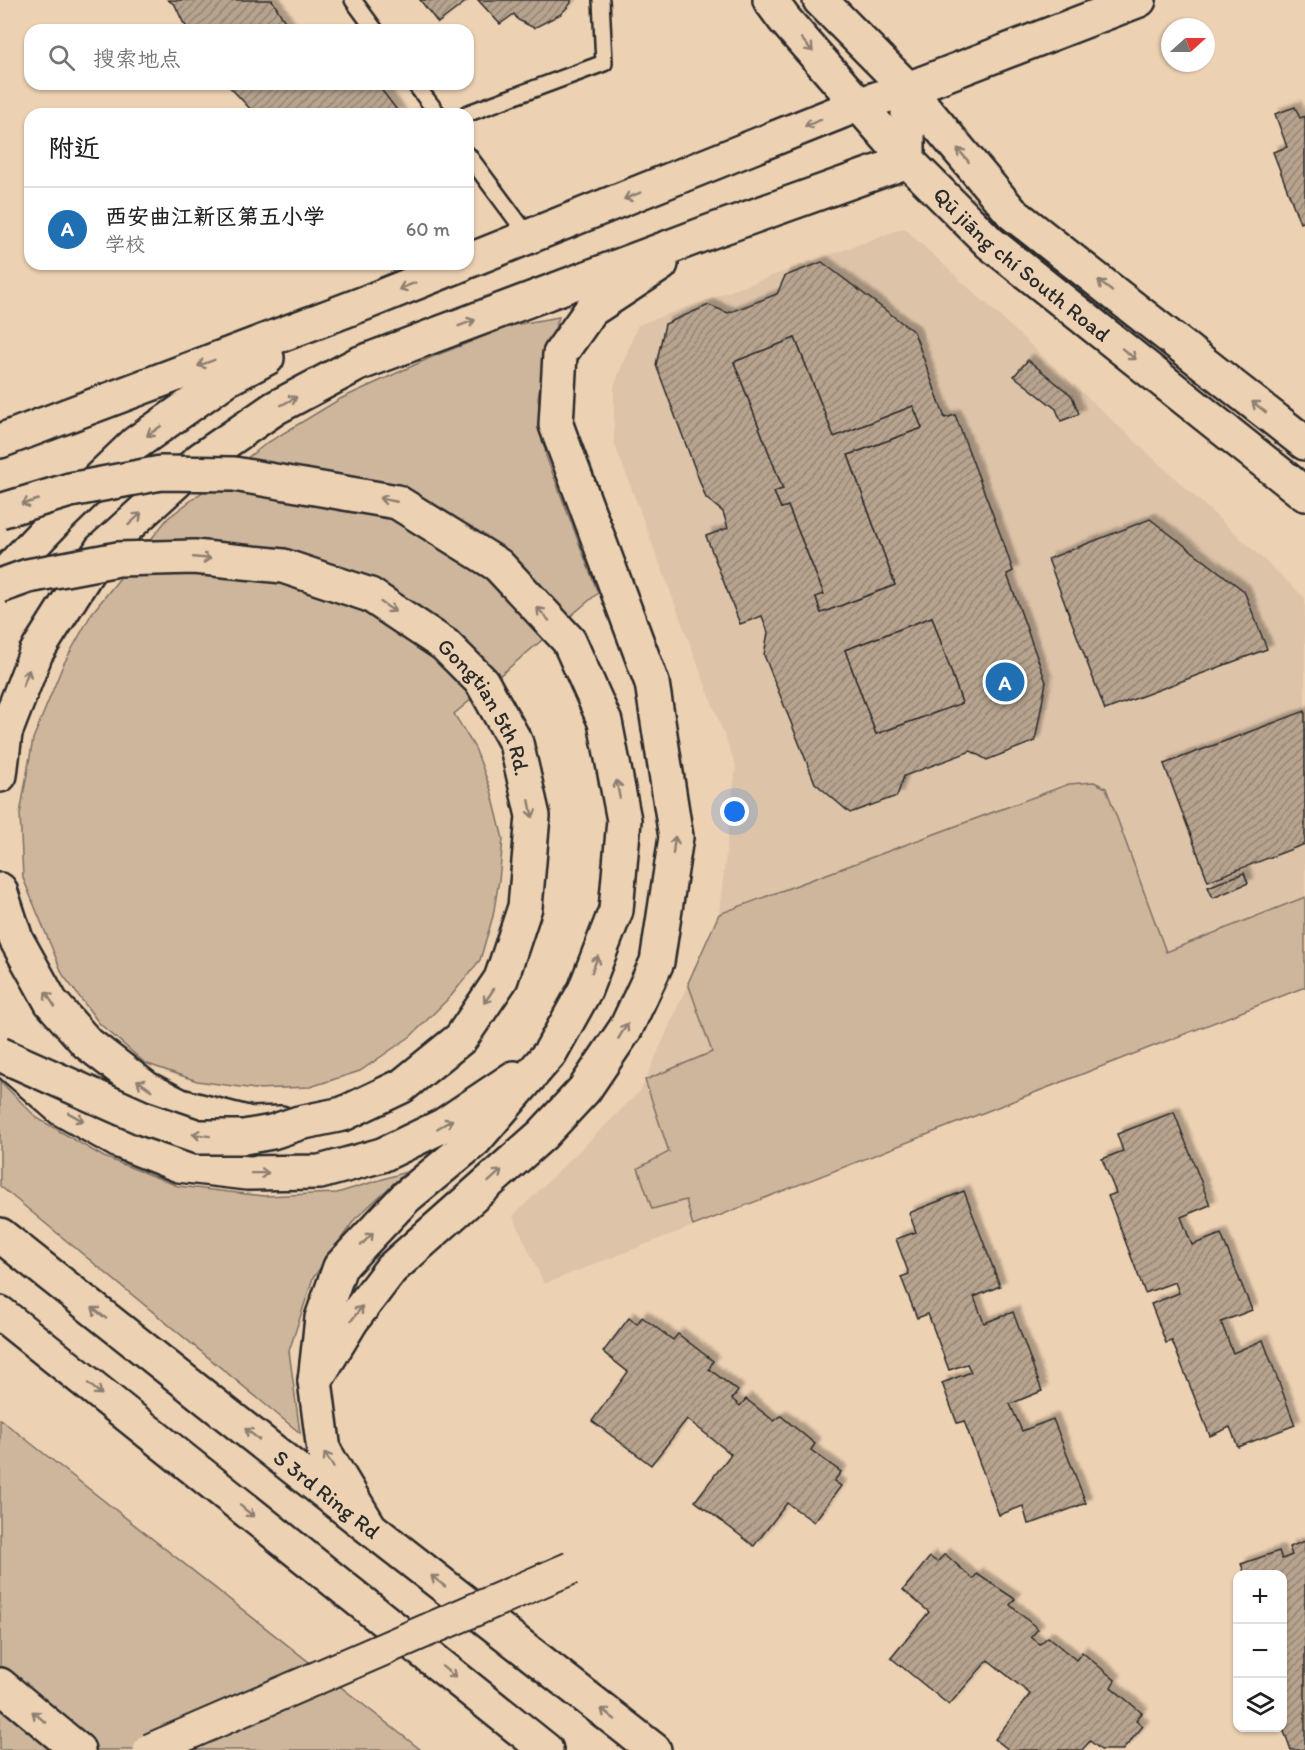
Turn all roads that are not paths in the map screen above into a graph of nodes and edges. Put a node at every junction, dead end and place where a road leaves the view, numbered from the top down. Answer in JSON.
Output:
{"nodes":[{"id":1,"x":353,"y":0,"type":"edge"},
{"id":2,"x":601,"y":0,"type":"edge"},
{"id":3,"x":770,"y":0,"type":"edge"},
{"id":4,"x":820,"y":0,"type":"edge"},
{"id":5,"x":1139,"y":0,"type":"edge"},
{"id":6,"x":371,"y":24,"type":"edge"},
{"id":7,"x":908,"y":89,"type":"junction"},
{"id":8,"x":420,"y":90,"type":"edge"},
{"id":9,"x":860,"y":104,"type":"junction"},
{"id":10,"x":434,"y":108,"type":"edge"},
{"id":11,"x":474,"y":111,"type":"edge"},
{"id":12,"x":908,"y":161,"type":"junction"},
{"id":13,"x":474,"y":163,"type":"edge"},
{"id":14,"x":712,"y":231,"type":"junction"},
{"id":15,"x":529,"y":237,"type":"junction"},
{"id":16,"x":474,"y":259,"type":"edge"},
{"id":17,"x":447,"y":270,"type":"edge"},
{"id":18,"x":365,"y":303,"type":"junction"},
{"id":19,"x":0,"y":441,"type":"edge"},
{"id":20,"x":1305,"y":443,"type":"edge"},
{"id":21,"x":1305,"y":494,"type":"edge"},
{"id":22,"x":0,"y":510,"type":"edge"},
{"id":23,"x":0,"y":579,"type":"edge"},
{"id":24,"x":0,"y":586,"type":"edge"},
{"id":25,"x":0,"y":775,"type":"edge"},
{"id":26,"x":0,"y":890,"type":"edge"},
{"id":27,"x":0,"y":1053,"type":"edge"},
{"id":28,"x":550,"y":1053,"type":"junction"},
{"id":29,"x":299,"y":1123,"type":"junction"},
{"id":30,"x":0,"y":1235,"type":"edge"},
{"id":31,"x":0,"y":1313,"type":"edge"},
{"id":32,"x":315,"y":1381,"type":"junction"},
{"id":33,"x":370,"y":1528,"type":"junction"},
{"id":34,"x":571,"y":1568,"type":"dead end"},
{"id":35,"x":0,"y":1685,"type":"edge"},
{"id":36,"x":78,"y":1750,"type":"edge"},
{"id":37,"x":150,"y":1750,"type":"edge"},
{"id":38,"x":546,"y":1750,"type":"edge"},
{"id":39,"x":654,"y":1750,"type":"edge"}],
"edges":[{"from":1,"to":6,"type":"lane"},
{"from":2,"to":11,"type":"lane"},
{"from":3,"to":9,"type":"main road","name":"Qū jiāng chí South Road","one_way":true},
{"from":4,"to":7,"type":"main road","name":"Qū jiāng chí South Road"},
{"from":5,"to":7,"type":"main road"},
{"from":7,"to":9,"type":"main road"},
{"from":7,"to":12,"type":"main road"},
{"from":20,"to":7,"type":"main road","name":"Qū jiāng chí South Road","one_way":true},
{"from":8,"to":10,"type":"lane"},
{"from":9,"to":12,"type":"main road","name":"Qū jiāng chí South Road"},
{"from":9,"to":15,"type":"main road","one_way":true},
{"from":12,"to":14,"type":"main road"},
{"from":12,"to":21,"type":"main road","name":"Qū jiāng chí South Road","one_way":true},
{"from":13,"to":15,"type":"lane"},
{"from":25,"to":14,"type":"main road","one_way":true},
{"from":32,"to":14,"type":"main road","one_way":true},
{"from":15,"to":16,"type":"main road"},
{"from":17,"to":18,"type":"main road","one_way":true},
{"from":18,"to":19,"type":"main road","one_way":true},
{"from":18,"to":23,"type":"main road","one_way":true},
{"from":28,"to":22,"type":"main road","one_way":true,"bridge":true},
{"from":24,"to":29,"type":"main road","name":"Gongtian 5th Rd.","one_way":true,"bridge":true},
{"from":29,"to":26,"type":"main road","one_way":true,"bridge":true},
{"from":27,"to":28,"type":"main road","one_way":true},
{"from":29,"to":27,"type":"main road","one_way":true,"bridge":true},
{"from":32,"to":28,"type":"main road","one_way":true},
{"from":33,"to":30,"type":"main road","name":"S 3rd Ring Rd","one_way":true},
{"from":31,"to":38,"type":"main road","one_way":true},
{"from":33,"to":32,"type":"main road","one_way":true},
{"from":39,"to":33,"type":"main road","name":"S 3rd Ring Rd","one_way":true},
{"from":34,"to":37,"type":"street","bridge":true},
{"from":36,"to":35,"type":"main road","one_way":true}]}
